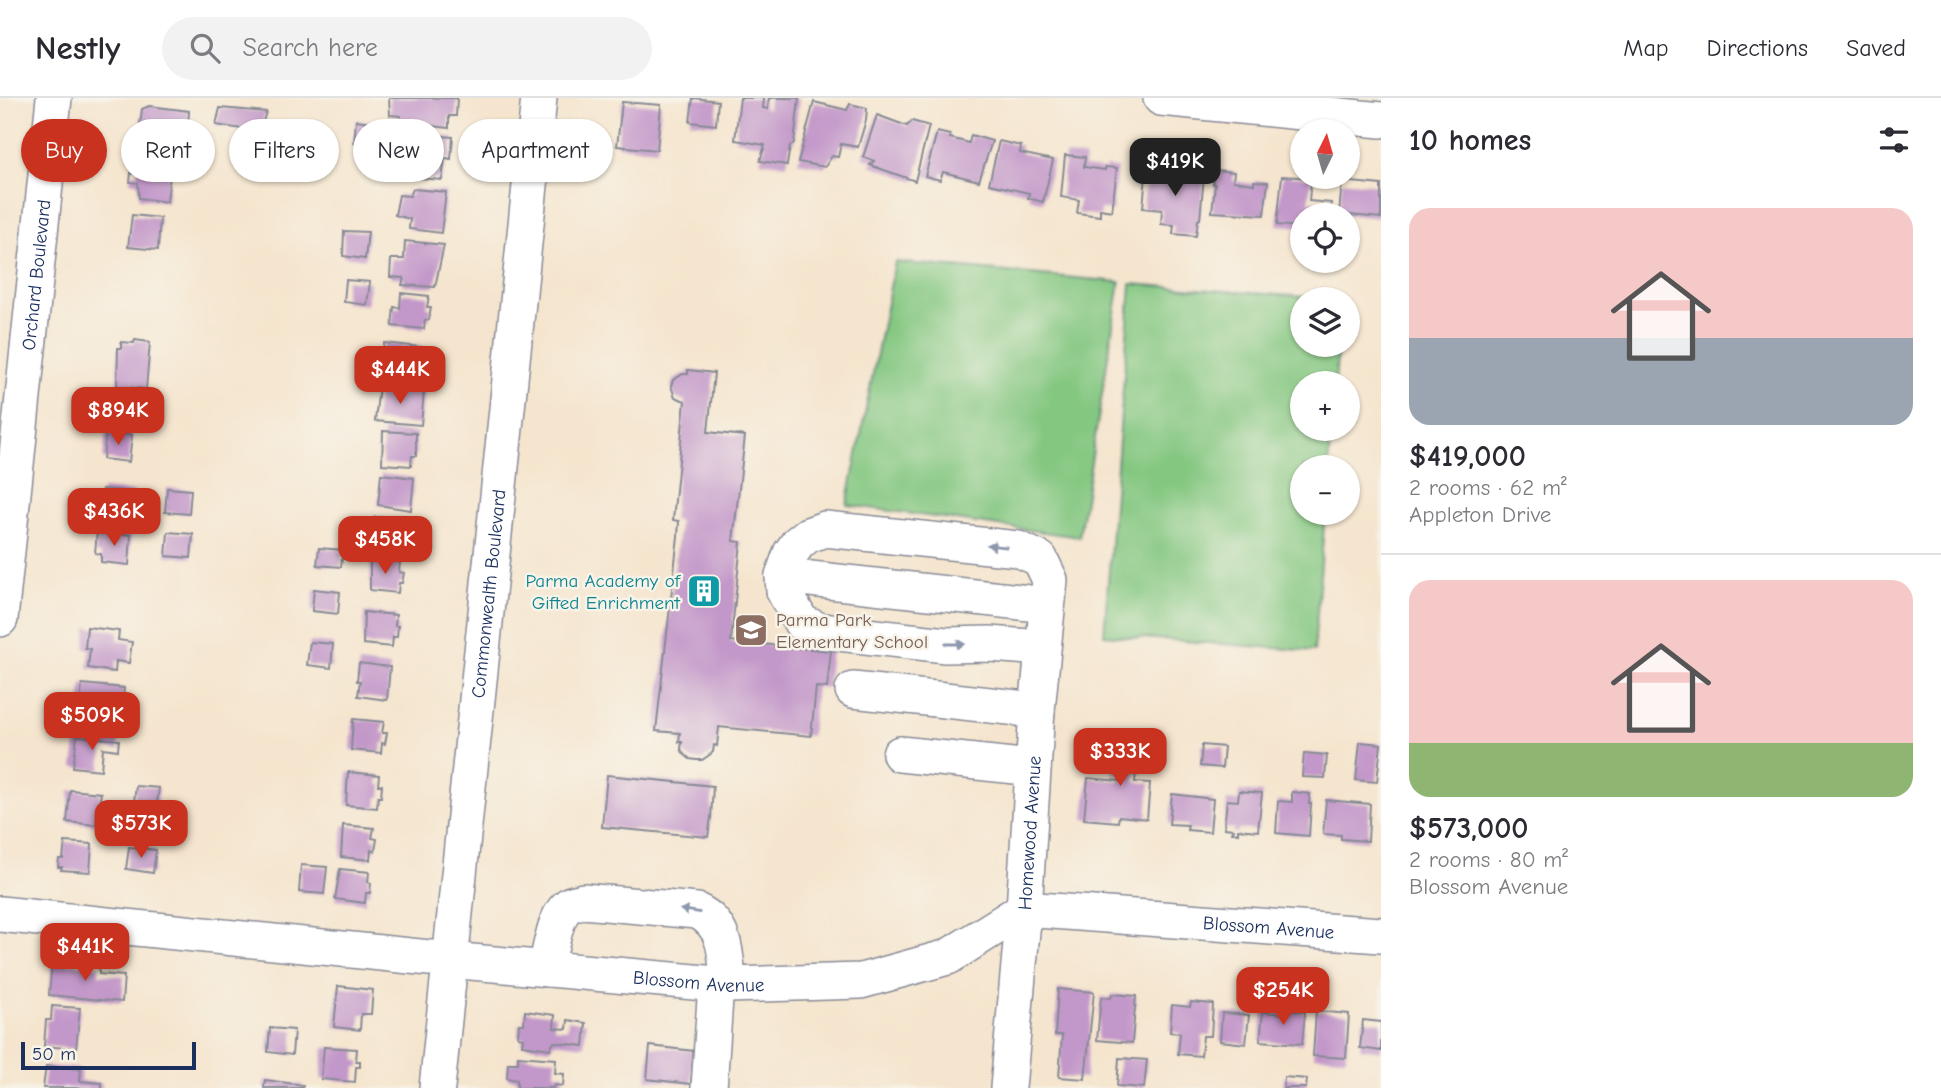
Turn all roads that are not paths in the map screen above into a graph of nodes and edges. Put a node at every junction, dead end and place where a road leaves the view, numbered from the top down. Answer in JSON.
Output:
{"nodes":[{"id":1,"x":54,"y":98,"type":"edge"},
{"id":2,"x":539,"y":98,"type":"edge"},
{"id":3,"x":1161,"y":98,"type":"edge"},
{"id":4,"x":1225,"y":101,"type":"edge"},
{"id":5,"x":1381,"y":120,"type":"edge"},
{"id":6,"x":783,"y":576,"type":"junction"},
{"id":7,"x":1048,"y":592,"type":"junction"},
{"id":8,"x":0,"y":619,"type":"edge"},
{"id":9,"x":1042,"y":648,"type":"junction"},
{"id":10,"x":853,"y":690,"type":"dead end"},
{"id":11,"x":1037,"y":710,"type":"junction"},
{"id":12,"x":900,"y":754,"type":"dead end"},
{"id":13,"x":1033,"y":768,"type":"junction"},
{"id":14,"x":1024,"y":909,"type":"junction"},
{"id":15,"x":0,"y":914,"type":"edge"},
{"id":16,"x":1381,"y":935,"type":"edge"},
{"id":17,"x":449,"y":960,"type":"junction"},
{"id":18,"x":546,"y":969,"type":"junction"},
{"id":19,"x":722,"y":984,"type":"junction"},
{"id":20,"x":437,"y":1088,"type":"edge"},
{"id":21,"x":709,"y":1088,"type":"edge"},
{"id":22,"x":1008,"y":1088,"type":"edge"}],
"edges":[{"from":1,"to":8,"type":"street","name":"Orchard Boulevard"},
{"from":2,"to":17,"type":"street","name":"Commonwealth Boulevard"},
{"from":3,"to":4,"type":"street"},
{"from":4,"to":5,"type":"street"},
{"from":6,"to":7,"type":"street"},
{"from":7,"to":6,"type":"street","one_way":true},
{"from":6,"to":9,"type":"street","one_way":true},
{"from":7,"to":9,"type":"street","name":"Homewood Avenue"},
{"from":9,"to":11,"type":"street","name":"Homewood Avenue"},
{"from":10,"to":11,"type":"street"},
{"from":11,"to":13,"type":"street","name":"Homewood Avenue"},
{"from":12,"to":13,"type":"street"},
{"from":13,"to":14,"type":"street","name":"Homewood Avenue"},
{"from":14,"to":16,"type":"street","name":"Blossom Avenue"},
{"from":14,"to":19,"type":"street","name":"Blossom Avenue"},
{"from":14,"to":22,"type":"street","name":"Homewood Avenue"},
{"from":15,"to":17,"type":"street","name":"Blossom Avenue"},
{"from":17,"to":18,"type":"street","name":"Blossom Avenue"},
{"from":17,"to":20,"type":"street","name":"Commonwealth Boulevard"},
{"from":18,"to":19,"type":"street","name":"Blossom Avenue"},
{"from":19,"to":18,"type":"street","one_way":true},
{"from":19,"to":21,"type":"street"}]}
